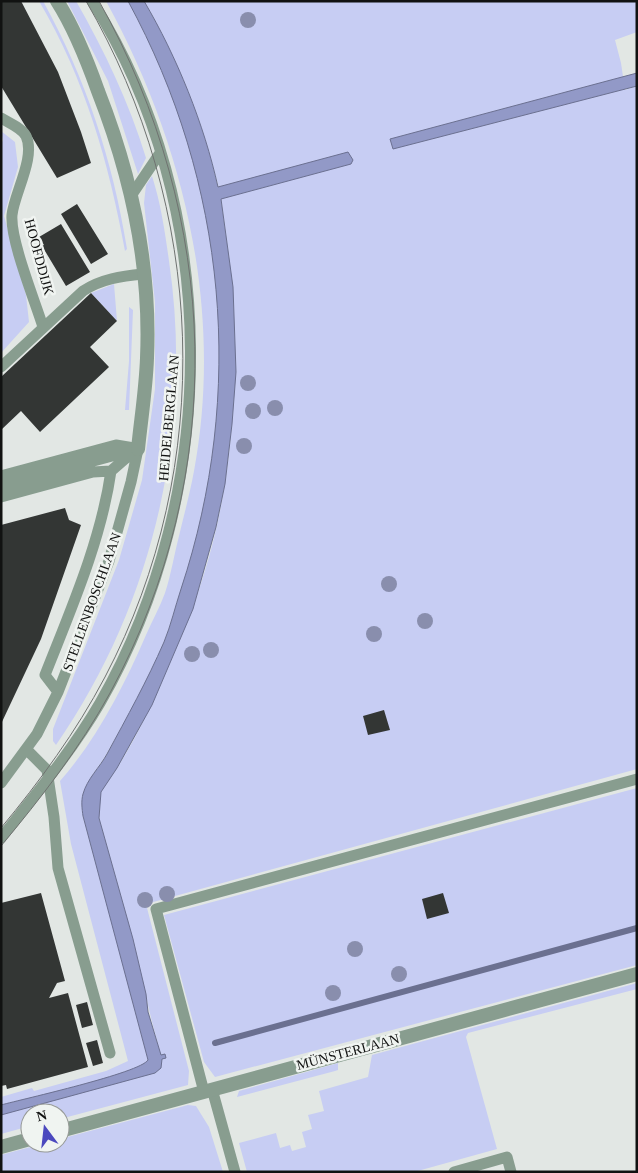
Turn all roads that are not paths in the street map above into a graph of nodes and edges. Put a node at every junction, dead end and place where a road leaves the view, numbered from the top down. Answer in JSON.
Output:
{"nodes":[{"id":1,"x":57,"y":1,"type":"edge"},
{"id":2,"x":92,"y":1,"type":"edge"},
{"id":3,"x":1,"y":118,"type":"edge"},
{"id":4,"x":160,"y":153,"type":"junction"},
{"id":5,"x":131,"y":196,"type":"junction"},
{"id":6,"x":143,"y":274,"type":"junction"},
{"id":7,"x":43,"y":327,"type":"junction"},
{"id":8,"x":1,"y":367,"type":"edge"},
{"id":9,"x":138,"y":449,"type":"junction"},
{"id":10,"x":111,"y":470,"type":"junction"},
{"id":11,"x":1,"y":476,"type":"edge"},
{"id":12,"x":1,"y":486,"type":"edge"},
{"id":13,"x":1,"y":497,"type":"edge"},
{"id":14,"x":58,"y":692,"type":"junction"},
{"id":15,"x":26,"y":749,"type":"junction"},
{"id":16,"x":48,"y":779,"type":"junction"},
{"id":17,"x":637,"y":779,"type":"edge"},
{"id":18,"x":1,"y":783,"type":"edge"},
{"id":19,"x":1,"y":838,"type":"edge"},
{"id":20,"x":637,"y":974,"type":"edge"},
{"id":21,"x":110,"y":1054,"type":"dead end"},
{"id":22,"x":208,"y":1090,"type":"junction"},
{"id":23,"x":70,"y":1128,"type":"edge"},
{"id":24,"x":20,"y":1142,"type":"edge"},
{"id":25,"x":1,"y":1147,"type":"edge"},
{"id":26,"x":235,"y":1172,"type":"edge"},
{"id":27,"x":454,"y":1172,"type":"edge"},
{"id":28,"x":511,"y":1172,"type":"edge"}],
"edges":[{"from":1,"to":5,"type":"street","name":"STELLENBOSCHLAAN"},
{"from":2,"to":4,"type":"lane","name":"HEIDELBERGLAAN"},
{"from":3,"to":7,"type":"lane","name":"HOOFDDIJK"},
{"from":4,"to":5,"type":"lane"},
{"from":4,"to":16,"type":"lane","name":"HEIDELBERGLAAN"},
{"from":5,"to":6,"type":"street","name":"STELLENBOSCHLAAN"},
{"from":6,"to":7,"type":"lane"},
{"from":6,"to":9,"type":"street","name":"STELLENBOSCHLAAN"},
{"from":7,"to":8,"type":"lane"},
{"from":9,"to":10,"type":"lane"},
{"from":9,"to":11,"type":"lane"},
{"from":9,"to":12,"type":"lane"},
{"from":9,"to":14,"type":"lane","name":"STELLENBOSCHLAAN"},
{"from":10,"to":13,"type":"lane"},
{"from":10,"to":14,"type":"lane","name":"STELLENBOSCHLAAN"},
{"from":14,"to":15,"type":"lane","name":"STELLENBOSCHLAAN"},
{"from":15,"to":16,"type":"lane"},
{"from":15,"to":18,"type":"lane","name":"STELLENBOSCHLAAN"},
{"from":16,"to":19,"type":"lane","name":"HEIDELBERGLAAN"},
{"from":16,"to":21,"type":"lane"},
{"from":17,"to":22,"type":"lane"},
{"from":20,"to":22,"type":"street","name":"MÜNSTERLAAN"},
{"from":22,"to":23,"type":"street","name":"MÜNSTERLAAN"},
{"from":22,"to":26,"type":"lane"},
{"from":24,"to":25,"type":"street"},
{"from":27,"to":28,"type":"lane"}]}
